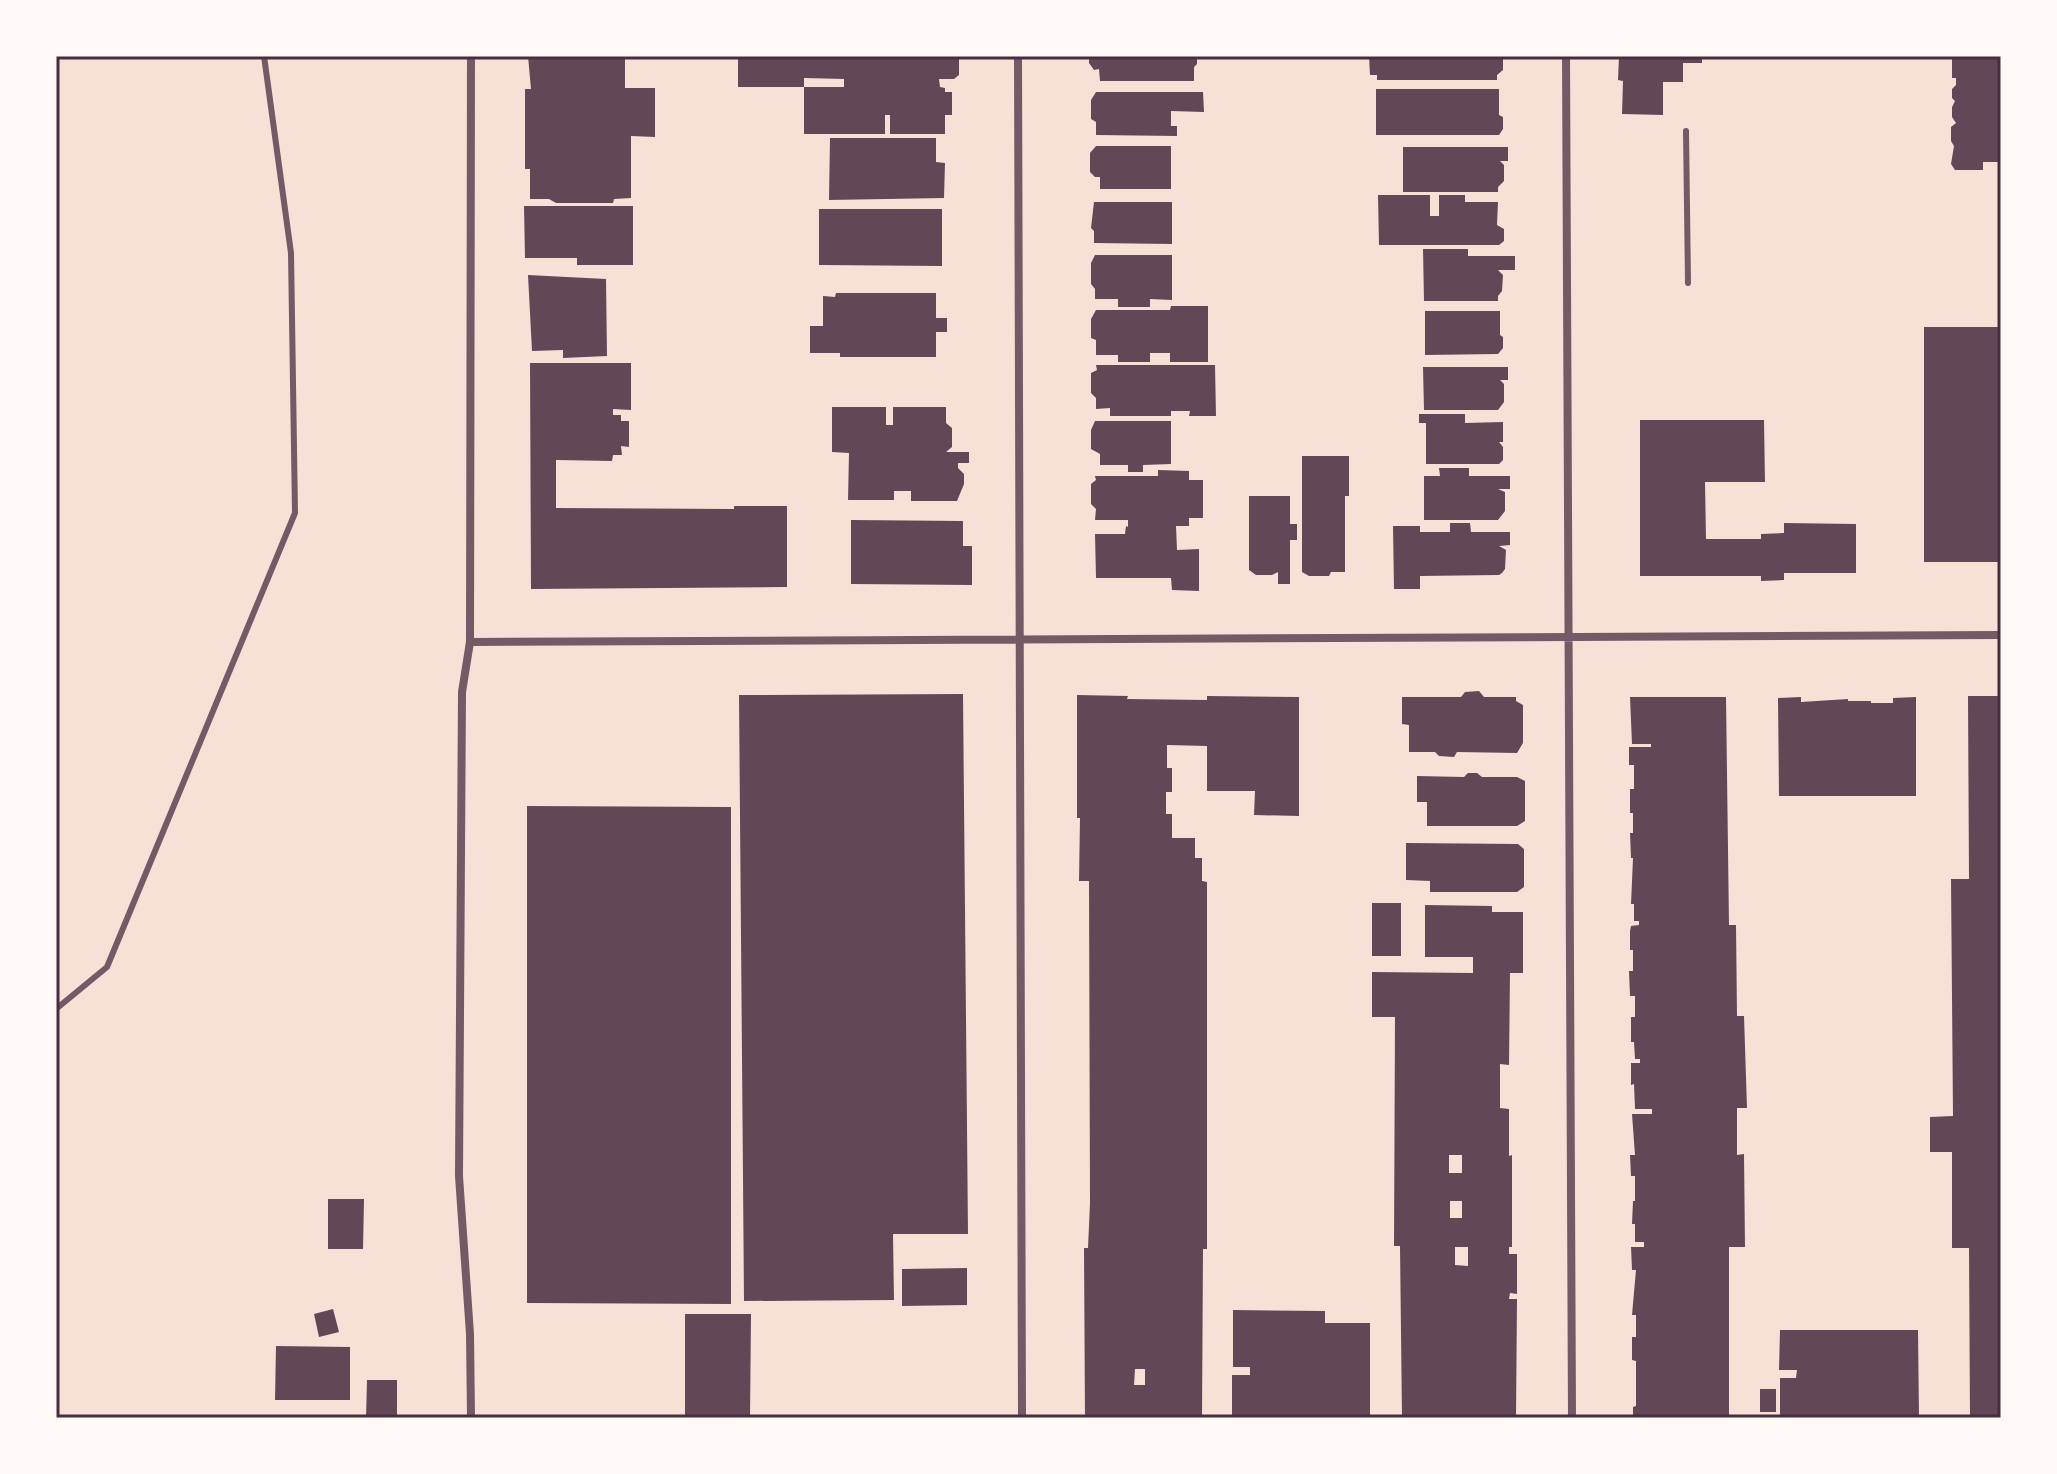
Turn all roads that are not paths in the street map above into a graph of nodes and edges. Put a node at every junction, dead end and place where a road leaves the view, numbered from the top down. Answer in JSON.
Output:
{"nodes":[{"id":1,"x":264,"y":56,"type":"edge"},
{"id":2,"x":471,"y":56,"type":"edge"},
{"id":3,"x":1018,"y":56,"type":"edge"},
{"id":4,"x":1566,"y":56,"type":"edge"},
{"id":5,"x":1686,"y":131,"type":"dead end"},
{"id":6,"x":1688,"y":283,"type":"dead end"},
{"id":7,"x":2001,"y":635,"type":"edge"},
{"id":8,"x":1567,"y":637,"type":"junction"},
{"id":9,"x":1019,"y":639,"type":"junction"},
{"id":10,"x":470,"y":642,"type":"junction"},
{"id":11,"x":56,"y":1009,"type":"edge"},
{"id":12,"x":471,"y":1418,"type":"edge"},
{"id":13,"x":1022,"y":1418,"type":"edge"},
{"id":14,"x":1572,"y":1418,"type":"edge"}],
"edges":[{"from":1,"to":11,"type":"lane"},
{"from":2,"to":10,"type":"street"},
{"from":3,"to":9,"type":"street"},
{"from":4,"to":8,"type":"street"},
{"from":5,"to":6,"type":"lane"},
{"from":7,"to":8,"type":"street"},
{"from":8,"to":9,"type":"street"},
{"from":8,"to":14,"type":"street"},
{"from":9,"to":10,"type":"street"},
{"from":9,"to":13,"type":"street"},
{"from":10,"to":12,"type":"street"}]}
